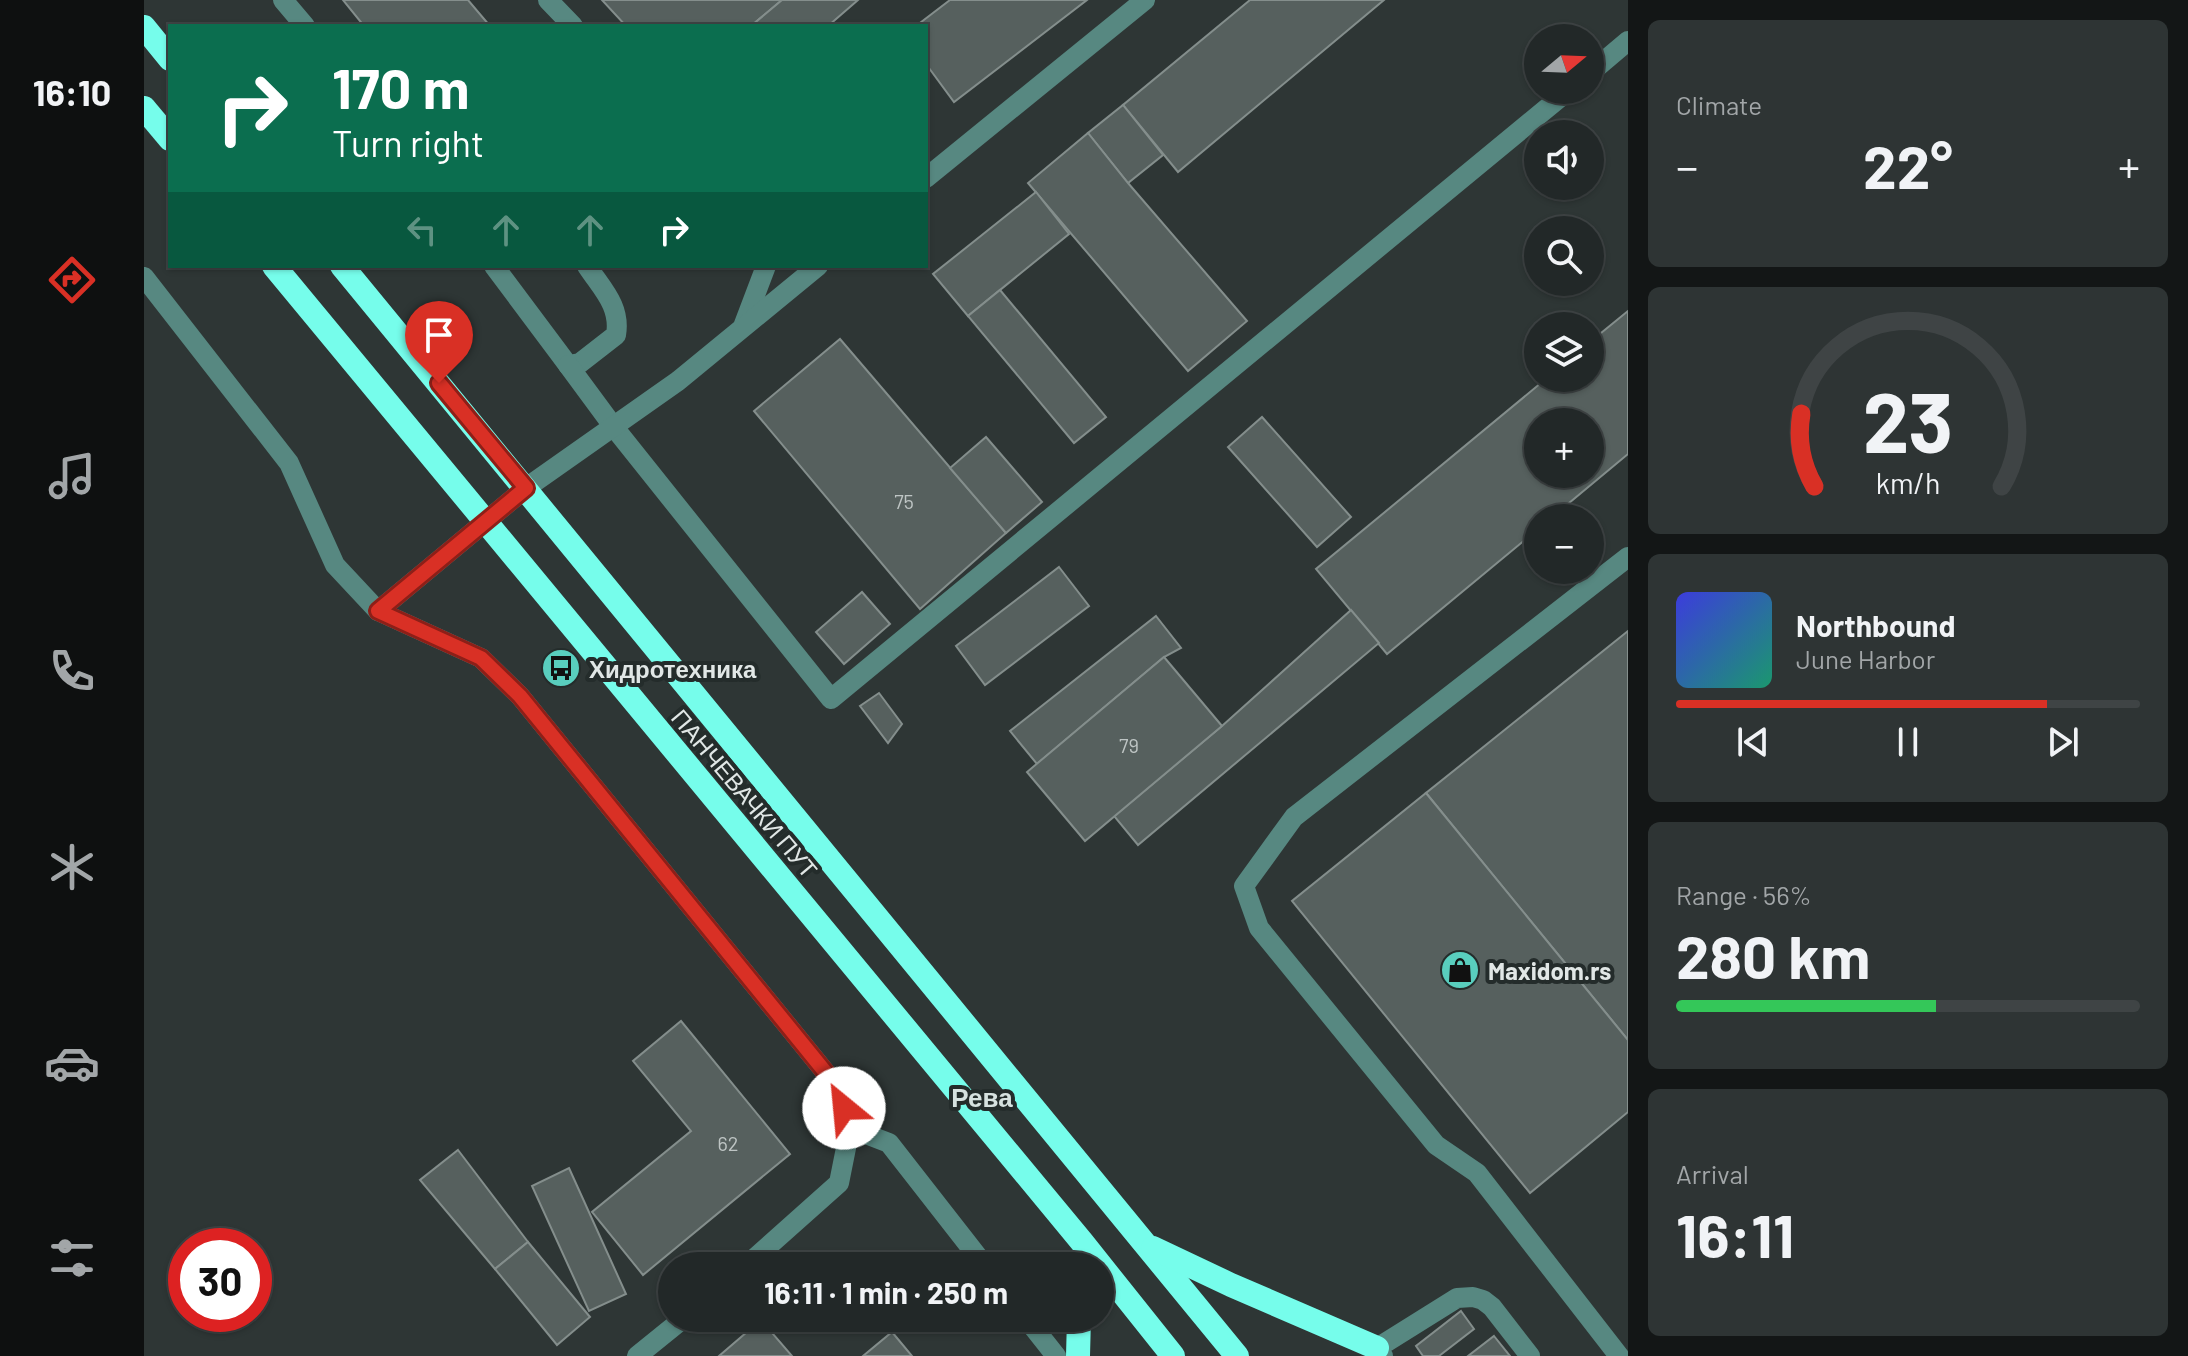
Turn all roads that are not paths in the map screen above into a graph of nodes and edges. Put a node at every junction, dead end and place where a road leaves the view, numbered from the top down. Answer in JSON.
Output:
{"nodes":[{"id":1,"x":283,"y":0,"type":"edge"},
{"id":2,"x":548,"y":0,"type":"edge"},
{"id":3,"x":1145,"y":0,"type":"edge"},
{"id":4,"x":303,"y":24,"type":"edge"},
{"id":5,"x":571,"y":24,"type":"edge"},
{"id":6,"x":144,"y":27,"type":"edge"},
{"id":7,"x":1628,"y":41,"type":"edge"},
{"id":8,"x":168,"y":57,"type":"edge"},
{"id":9,"x":1604,"y":61,"type":"edge"},
{"id":10,"x":1552,"y":104,"type":"edge"},
{"id":11,"x":144,"y":108,"type":"edge"},
{"id":12,"x":168,"y":137,"type":"edge"},
{"id":13,"x":928,"y":176,"type":"edge"},
{"id":14,"x":276,"y":268,"type":"edge"},
{"id":15,"x":344,"y":268,"type":"edge"},
{"id":16,"x":495,"y":268,"type":"edge"},
{"id":17,"x":588,"y":268,"type":"edge"},
{"id":18,"x":765,"y":268,"type":"edge"},
{"id":19,"x":816,"y":268,"type":"edge"},
{"id":20,"x":144,"y":277,"type":"edge"},
{"id":21,"x":742,"y":328,"type":"junction"},
{"id":22,"x":568,"y":365,"type":"junction"},
{"id":23,"x":613,"y":426,"type":"junction"},
{"id":24,"x":526,"y":488,"type":"junction"},
{"id":25,"x":484,"y":521,"type":"junction"},
{"id":26,"x":1628,"y":557,"type":"edge"},
{"id":27,"x":378,"y":611,"type":"junction"},
{"id":28,"x":850,"y":1128,"type":"junction"},
{"id":29,"x":1144,"y":1243,"type":"junction"},
{"id":30,"x":762,"y":1252,"type":"edge"},
{"id":31,"x":974,"y":1252,"type":"edge"},
{"id":32,"x":1080,"y":1252,"type":"edge"},
{"id":33,"x":1114,"y":1290,"type":"edge"},
{"id":34,"x":667,"y":1332,"type":"edge"},
{"id":35,"x":1037,"y":1332,"type":"edge"},
{"id":36,"x":1079,"y":1332,"type":"edge"},
{"id":37,"x":1380,"y":1352,"type":"edge"},
{"id":38,"x":637,"y":1356,"type":"edge"},
{"id":39,"x":1056,"y":1356,"type":"edge"},
{"id":40,"x":1078,"y":1356,"type":"edge"},
{"id":41,"x":1173,"y":1356,"type":"edge"},
{"id":42,"x":1237,"y":1356,"type":"edge"},
{"id":43,"x":1530,"y":1356,"type":"edge"},
{"id":44,"x":1619,"y":1356,"type":"edge"}],
"edges":[{"from":1,"to":4,"type":"street"},
{"from":2,"to":5,"type":"street"},
{"from":3,"to":13,"type":"street"},
{"from":6,"to":8,"type":"highway"},
{"from":7,"to":9,"type":"street"},
{"from":10,"to":23,"type":"street"},
{"from":11,"to":12,"type":"highway"},
{"from":14,"to":25,"type":"highway","name":"ПАНЧЕВАЧКИ ПУТ"},
{"from":15,"to":24,"type":"highway","name":"ПАНЧЕВАЧКИ ПУТ"},
{"from":16,"to":22,"type":"street"},
{"from":17,"to":22,"type":"street"},
{"from":18,"to":21,"type":"street"},
{"from":19,"to":21,"type":"street"},
{"from":20,"to":27,"type":"street"},
{"from":21,"to":23,"type":"street"},
{"from":22,"to":23,"type":"street"},
{"from":23,"to":24,"type":"street"},
{"from":24,"to":25,"type":"street"},
{"from":24,"to":29,"type":"highway","name":"ПАНЧЕВАЧКИ ПУТ"},
{"from":25,"to":27,"type":"street"},
{"from":25,"to":32,"type":"highway","name":"ПАНЧЕВАЧКИ ПУТ"},
{"from":26,"to":44,"type":"street"},
{"from":27,"to":28,"type":"street"},
{"from":28,"to":30,"type":"street"},
{"from":28,"to":31,"type":"street"},
{"from":29,"to":37,"type":"highway"},
{"from":29,"to":42,"type":"highway","name":"ПАНЧЕВАЧКИ ПУТ"},
{"from":33,"to":41,"type":"highway","name":"ПАНЧЕВАЧКИ ПУТ"},
{"from":34,"to":38,"type":"street"},
{"from":35,"to":39,"type":"street"},
{"from":36,"to":40,"type":"highway"},
{"from":37,"to":43,"type":"street"}]}
